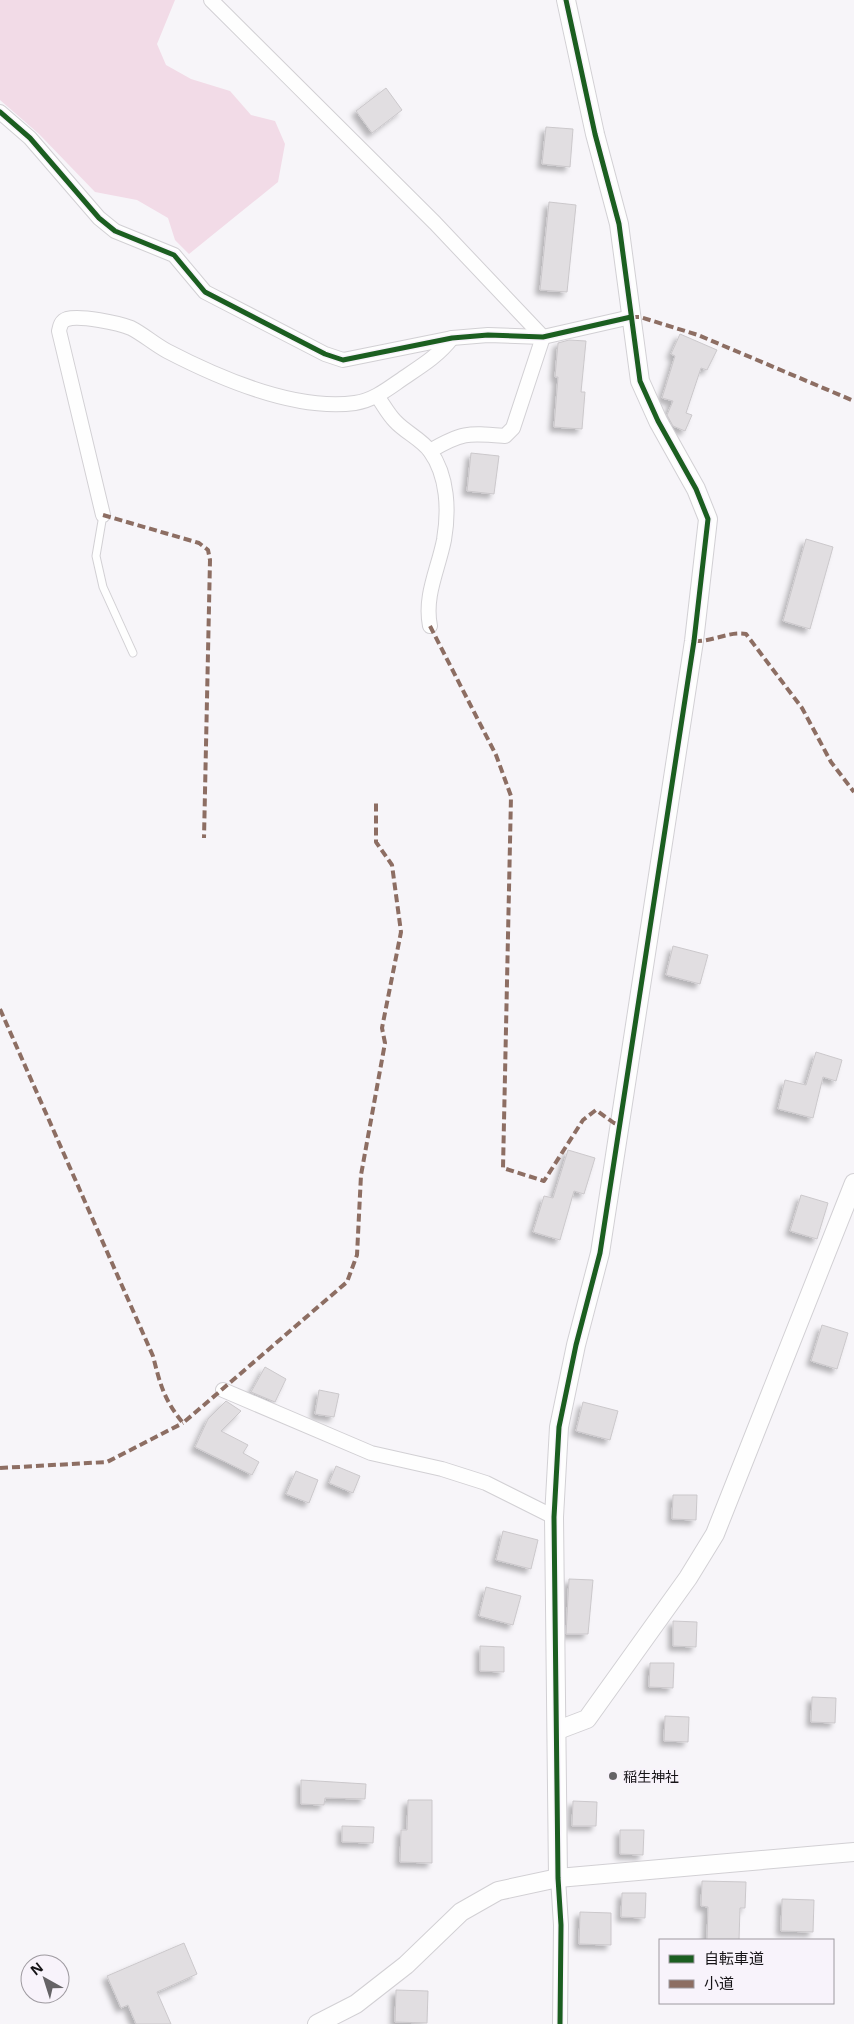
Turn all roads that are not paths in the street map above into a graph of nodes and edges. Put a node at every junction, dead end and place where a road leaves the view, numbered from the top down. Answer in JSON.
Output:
{"nodes":[{"id":1,"x":211,"y":0,"type":"edge"},
{"id":2,"x":566,"y":0,"type":"edge"},
{"id":3,"x":0,"y":112,"type":"edge"},
{"id":4,"x":631,"y":316,"type":"junction"},
{"id":5,"x":543,"y":337,"type":"junction"},
{"id":6,"x":452,"y":338,"type":"junction"},
{"id":7,"x":377,"y":396,"type":"junction"},
{"id":8,"x":430,"y":451,"type":"junction"},
{"id":9,"x":103,"y":515,"type":"joint"},
{"id":10,"x":430,"y":626,"type":"dead end"},
{"id":11,"x":134,"y":653,"type":"dead end"},
{"id":12,"x":854,"y":1184,"type":"edge"},
{"id":13,"x":223,"y":1390,"type":"dead end"},
{"id":14,"x":554,"y":1517,"type":"junction"},
{"id":15,"x":558,"y":1730,"type":"junction"},
{"id":16,"x":854,"y":1852,"type":"edge"},
{"id":17,"x":558,"y":1878,"type":"junction"},
{"id":18,"x":317,"y":2024,"type":"edge"},
{"id":19,"x":560,"y":2024,"type":"edge"}],
"edges":[{"from":1,"to":5,"type":"street"},
{"from":2,"to":4,"type":"street"},
{"from":3,"to":6,"type":"street"},
{"from":4,"to":5,"type":"street"},
{"from":4,"to":14,"type":"street"},
{"from":5,"to":6,"type":"street"},
{"from":5,"to":8,"type":"street"},
{"from":6,"to":7,"type":"street"},
{"from":7,"to":8,"type":"street"},
{"from":7,"to":9,"type":"street"},
{"from":8,"to":10,"type":"street"},
{"from":9,"to":11,"type":"lane"},
{"from":12,"to":15,"type":"street"},
{"from":13,"to":14,"type":"street"},
{"from":14,"to":15,"type":"street"},
{"from":15,"to":17,"type":"street"},
{"from":16,"to":17,"type":"street"},
{"from":17,"to":18,"type":"street"},
{"from":17,"to":19,"type":"street"}]}
